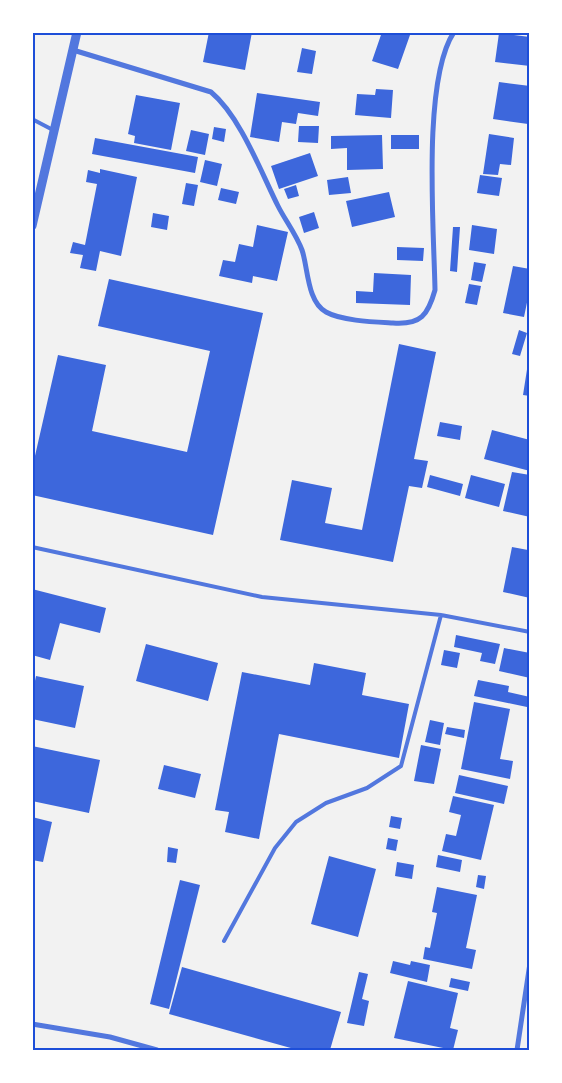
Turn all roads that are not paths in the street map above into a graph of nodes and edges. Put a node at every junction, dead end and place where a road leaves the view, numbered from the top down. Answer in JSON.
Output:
{"nodes":[{"id":1,"x":77,"y":32,"type":"edge"},
{"id":2,"x":454,"y":32,"type":"edge"},
{"id":3,"x":72,"y":50,"type":"junction"},
{"id":4,"x":32,"y":119,"type":"edge"},
{"id":5,"x":54,"y":131,"type":"junction"},
{"id":6,"x":32,"y":226,"type":"edge"},
{"id":7,"x":32,"y":547,"type":"edge"},
{"id":8,"x":441,"y":615,"type":"junction"},
{"id":9,"x":530,"y":632,"type":"edge"},
{"id":10,"x":224,"y":941,"type":"dead end"},
{"id":11,"x":530,"y":963,"type":"edge"},
{"id":12,"x":32,"y":1024,"type":"edge"},
{"id":13,"x":157,"y":1050,"type":"edge"},
{"id":14,"x":517,"y":1050,"type":"edge"}],
"edges":[{"from":1,"to":3,"type":"street"},
{"from":2,"to":3,"type":"street"},
{"from":3,"to":5,"type":"street"},
{"from":4,"to":5,"type":"lane"},
{"from":5,"to":6,"type":"street"},
{"from":7,"to":8,"type":"lane"},
{"from":8,"to":9,"type":"lane"},
{"from":8,"to":10,"type":"lane"},
{"from":11,"to":14,"type":"street"},
{"from":12,"to":13,"type":"street"}]}
